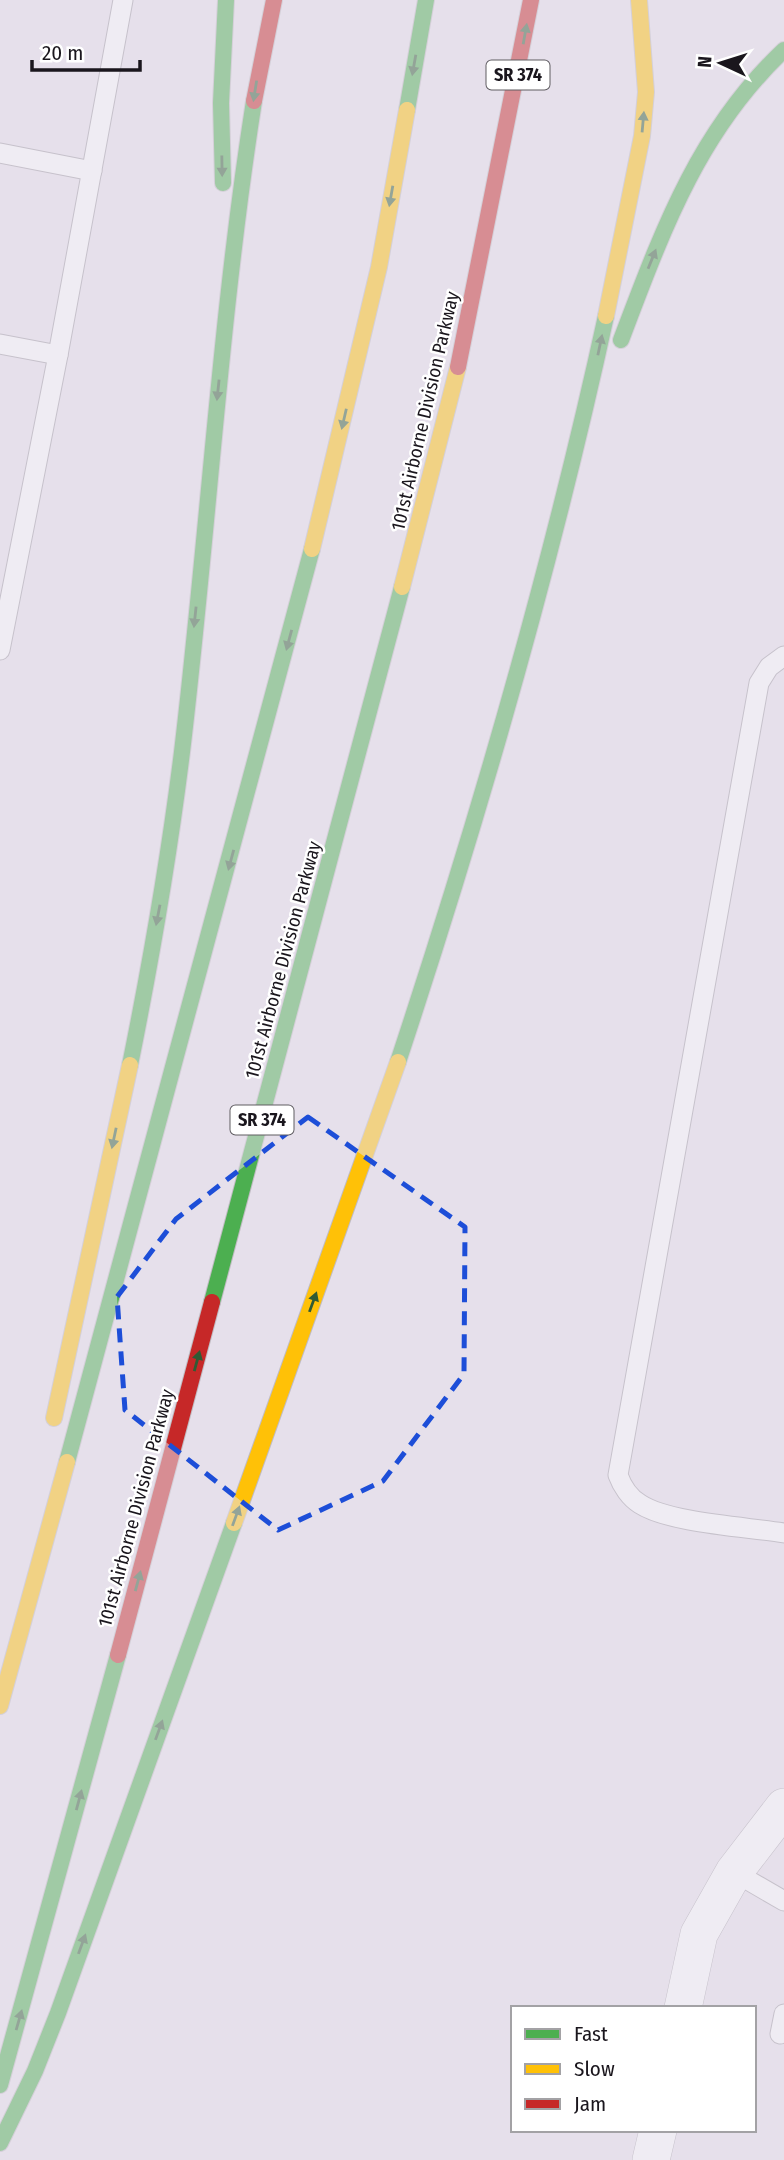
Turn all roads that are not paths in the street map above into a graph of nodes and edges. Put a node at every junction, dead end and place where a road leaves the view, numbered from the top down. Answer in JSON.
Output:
{"nodes":[{"id":1,"x":122,"y":0,"type":"edge"},
{"id":2,"x":226,"y":0,"type":"edge"},
{"id":3,"x":274,"y":0,"type":"edge"},
{"id":4,"x":426,"y":0,"type":"edge"},
{"id":5,"x":531,"y":0,"type":"edge"},
{"id":6,"x":639,"y":0,"type":"edge"},
{"id":7,"x":784,"y":50,"type":"edge"},
{"id":8,"x":0,"y":153,"type":"edge"},
{"id":9,"x":92,"y":171,"type":"junction"},
{"id":10,"x":225,"y":322,"type":"junction"},
{"id":11,"x":0,"y":344,"type":"edge"},
{"id":12,"x":58,"y":355,"type":"junction"},
{"id":13,"x":575,"y":460,"type":"junction"},
{"id":14,"x":0,"y":650,"type":"edge"},
{"id":15,"x":784,"y":656,"type":"edge"},
{"id":16,"x":50,"y":1436,"type":"dead end"},
{"id":17,"x":784,"y":1532,"type":"edge"},
{"id":18,"x":23,"y":1558,"type":"dead end"},
{"id":19,"x":0,"y":1666,"type":"edge"},
{"id":20,"x":0,"y":1706,"type":"edge"},
{"id":21,"x":784,"y":1807,"type":"edge"},
{"id":22,"x":734,"y":1872,"type":"junction"},
{"id":23,"x":784,"y":1901,"type":"edge"},
{"id":24,"x":683,"y":2006,"type":"edge"},
{"id":25,"x":784,"y":2014,"type":"edge"},
{"id":26,"x":780,"y":2034,"type":"dead end"},
{"id":27,"x":0,"y":2085,"type":"edge"},
{"id":28,"x":657,"y":2132,"type":"edge"},
{"id":29,"x":0,"y":2143,"type":"edge"},
{"id":30,"x":651,"y":2160,"type":"edge"}],
"edges":[{"from":1,"to":9,"type":"lane"},
{"from":2,"to":10,"type":"highway","one_way":true},
{"from":3,"to":10,"type":"highway","one_way":true},
{"from":4,"to":20,"type":"highway","one_way":true},
{"from":27,"to":5,"type":"highway","name":"101st Airborne Division Parkway","number":"SR 374","one_way":true},
{"from":13,"to":6,"type":"highway","one_way":true},
{"from":13,"to":7,"type":"highway","one_way":true},
{"from":8,"to":9,"type":"lane"},
{"from":9,"to":12,"type":"lane"},
{"from":10,"to":16,"type":"highway","one_way":true},
{"from":11,"to":12,"type":"lane"},
{"from":12,"to":14,"type":"lane"},
{"from":29,"to":13,"type":"highway","one_way":true},
{"from":15,"to":17,"type":"lane"},
{"from":18,"to":19,"type":"highway"},
{"from":21,"to":22,"type":"street"},
{"from":22,"to":23,"type":"lane"},
{"from":22,"to":24,"type":"street"},
{"from":25,"to":26,"type":"lane"},
{"from":28,"to":30,"type":"street"}]}
